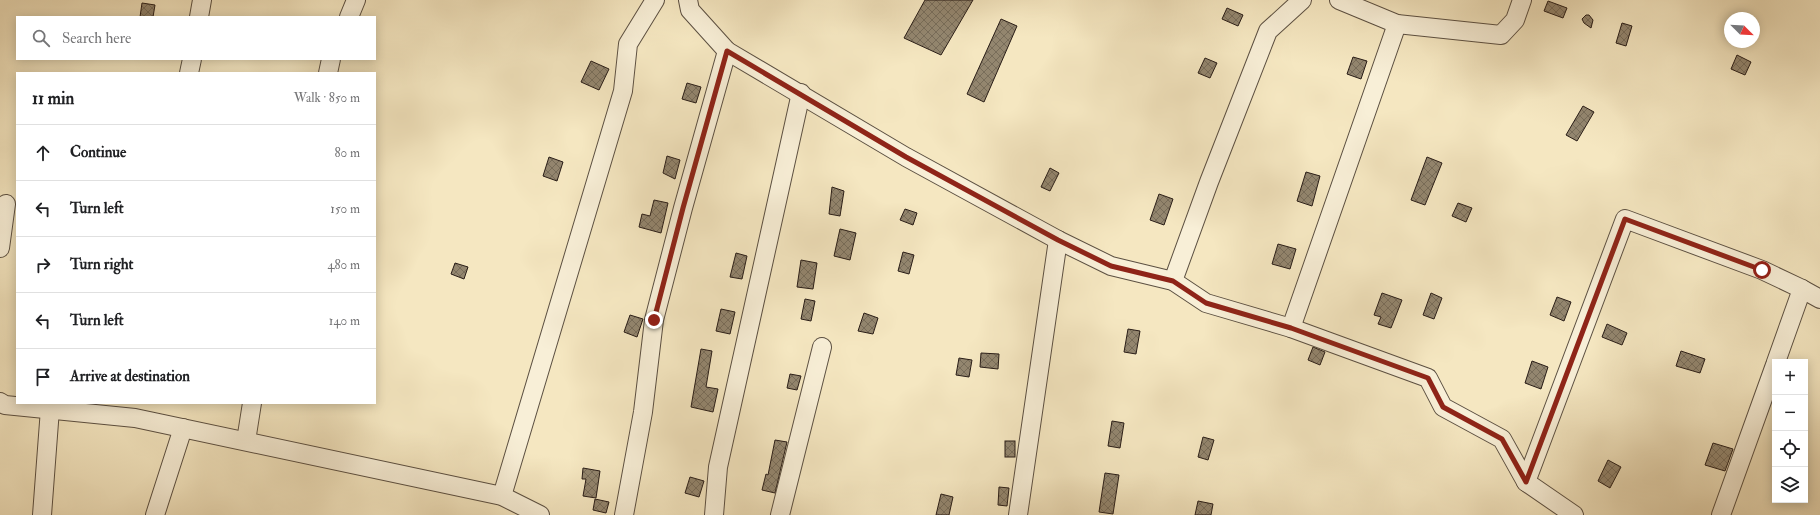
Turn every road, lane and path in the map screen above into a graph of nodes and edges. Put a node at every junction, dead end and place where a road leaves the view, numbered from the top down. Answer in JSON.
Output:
{"nodes":[{"id":1,"x":202,"y":0,"type":"edge"},
{"id":2,"x":356,"y":0,"type":"edge"},
{"id":3,"x":656,"y":0,"type":"edge"},
{"id":4,"x":688,"y":0,"type":"edge"},
{"id":5,"x":1302,"y":0,"type":"edge"},
{"id":6,"x":1339,"y":0,"type":"edge"},
{"id":7,"x":1522,"y":0,"type":"edge"},
{"id":8,"x":199,"y":16,"type":"edge"},
{"id":9,"x":348,"y":16,"type":"edge"},
{"id":10,"x":1397,"y":24,"type":"junction"},
{"id":11,"x":727,"y":51,"type":"junction"},
{"id":12,"x":192,"y":60,"type":"edge"},
{"id":13,"x":331,"y":60,"type":"edge"},
{"id":14,"x":189,"y":72,"type":"edge"},
{"id":15,"x":328,"y":72,"type":"edge"},
{"id":16,"x":801,"y":93,"type":"junction"},
{"id":17,"x":6,"y":204,"type":"dead end"},
{"id":18,"x":1058,"y":240,"type":"junction"},
{"id":19,"x":0,"y":248,"type":"edge"},
{"id":20,"x":1173,"y":281,"type":"junction"},
{"id":21,"x":1802,"y":289,"type":"junction"},
{"id":22,"x":1820,"y":298,"type":"edge"},
{"id":23,"x":1291,"y":328,"type":"junction"},
{"id":24,"x":822,"y":347,"type":"dead end"},
{"id":25,"x":1777,"y":359,"type":"edge"},
{"id":26,"x":1772,"y":373,"type":"edge"},
{"id":27,"x":0,"y":402,"type":"edge"},
{"id":28,"x":252,"y":404,"type":"edge"},
{"id":29,"x":50,"y":409,"type":"junction"},
{"id":30,"x":137,"y":410,"type":"edge"},
{"id":31,"x":183,"y":428,"type":"junction"},
{"id":32,"x":246,"y":441,"type":"junction"},
{"id":33,"x":1526,"y":482,"type":"junction"},
{"id":34,"x":502,"y":496,"type":"junction"},
{"id":35,"x":42,"y":515,"type":"edge"},
{"id":36,"x":155,"y":515,"type":"edge"},
{"id":37,"x":540,"y":515,"type":"edge"},
{"id":38,"x":624,"y":515,"type":"edge"},
{"id":39,"x":714,"y":515,"type":"edge"},
{"id":40,"x":780,"y":515,"type":"edge"},
{"id":41,"x":1018,"y":515,"type":"edge"},
{"id":42,"x":1574,"y":515,"type":"edge"},
{"id":43,"x":1721,"y":515,"type":"edge"}],
"edges":[{"from":1,"to":8,"type":"street"},
{"from":2,"to":9,"type":"street"},
{"from":3,"to":34,"type":"street"},
{"from":4,"to":11,"type":"street"},
{"from":5,"to":20,"type":"street"},
{"from":6,"to":10,"type":"street"},
{"from":7,"to":10,"type":"street"},
{"from":10,"to":23,"type":"street"},
{"from":11,"to":16,"type":"street"},
{"from":11,"to":38,"type":"street"},
{"from":12,"to":14,"type":"street"},
{"from":13,"to":15,"type":"street"},
{"from":16,"to":18,"type":"street"},
{"from":16,"to":39,"type":"street"},
{"from":17,"to":19,"type":"street"},
{"from":18,"to":20,"type":"street"},
{"from":18,"to":41,"type":"street"},
{"from":20,"to":23,"type":"street"},
{"from":21,"to":22,"type":"street"},
{"from":21,"to":25,"type":"street"},
{"from":21,"to":33,"type":"street"},
{"from":23,"to":33,"type":"street"},
{"from":24,"to":40,"type":"street"},
{"from":26,"to":43,"type":"street"},
{"from":27,"to":29,"type":"street"},
{"from":28,"to":32,"type":"street"},
{"from":29,"to":30,"type":"street"},
{"from":29,"to":35,"type":"street"},
{"from":30,"to":31,"type":"street"},
{"from":31,"to":32,"type":"street"},
{"from":31,"to":36,"type":"street"},
{"from":32,"to":34,"type":"street"},
{"from":33,"to":42,"type":"street"},
{"from":34,"to":37,"type":"street"}]}
